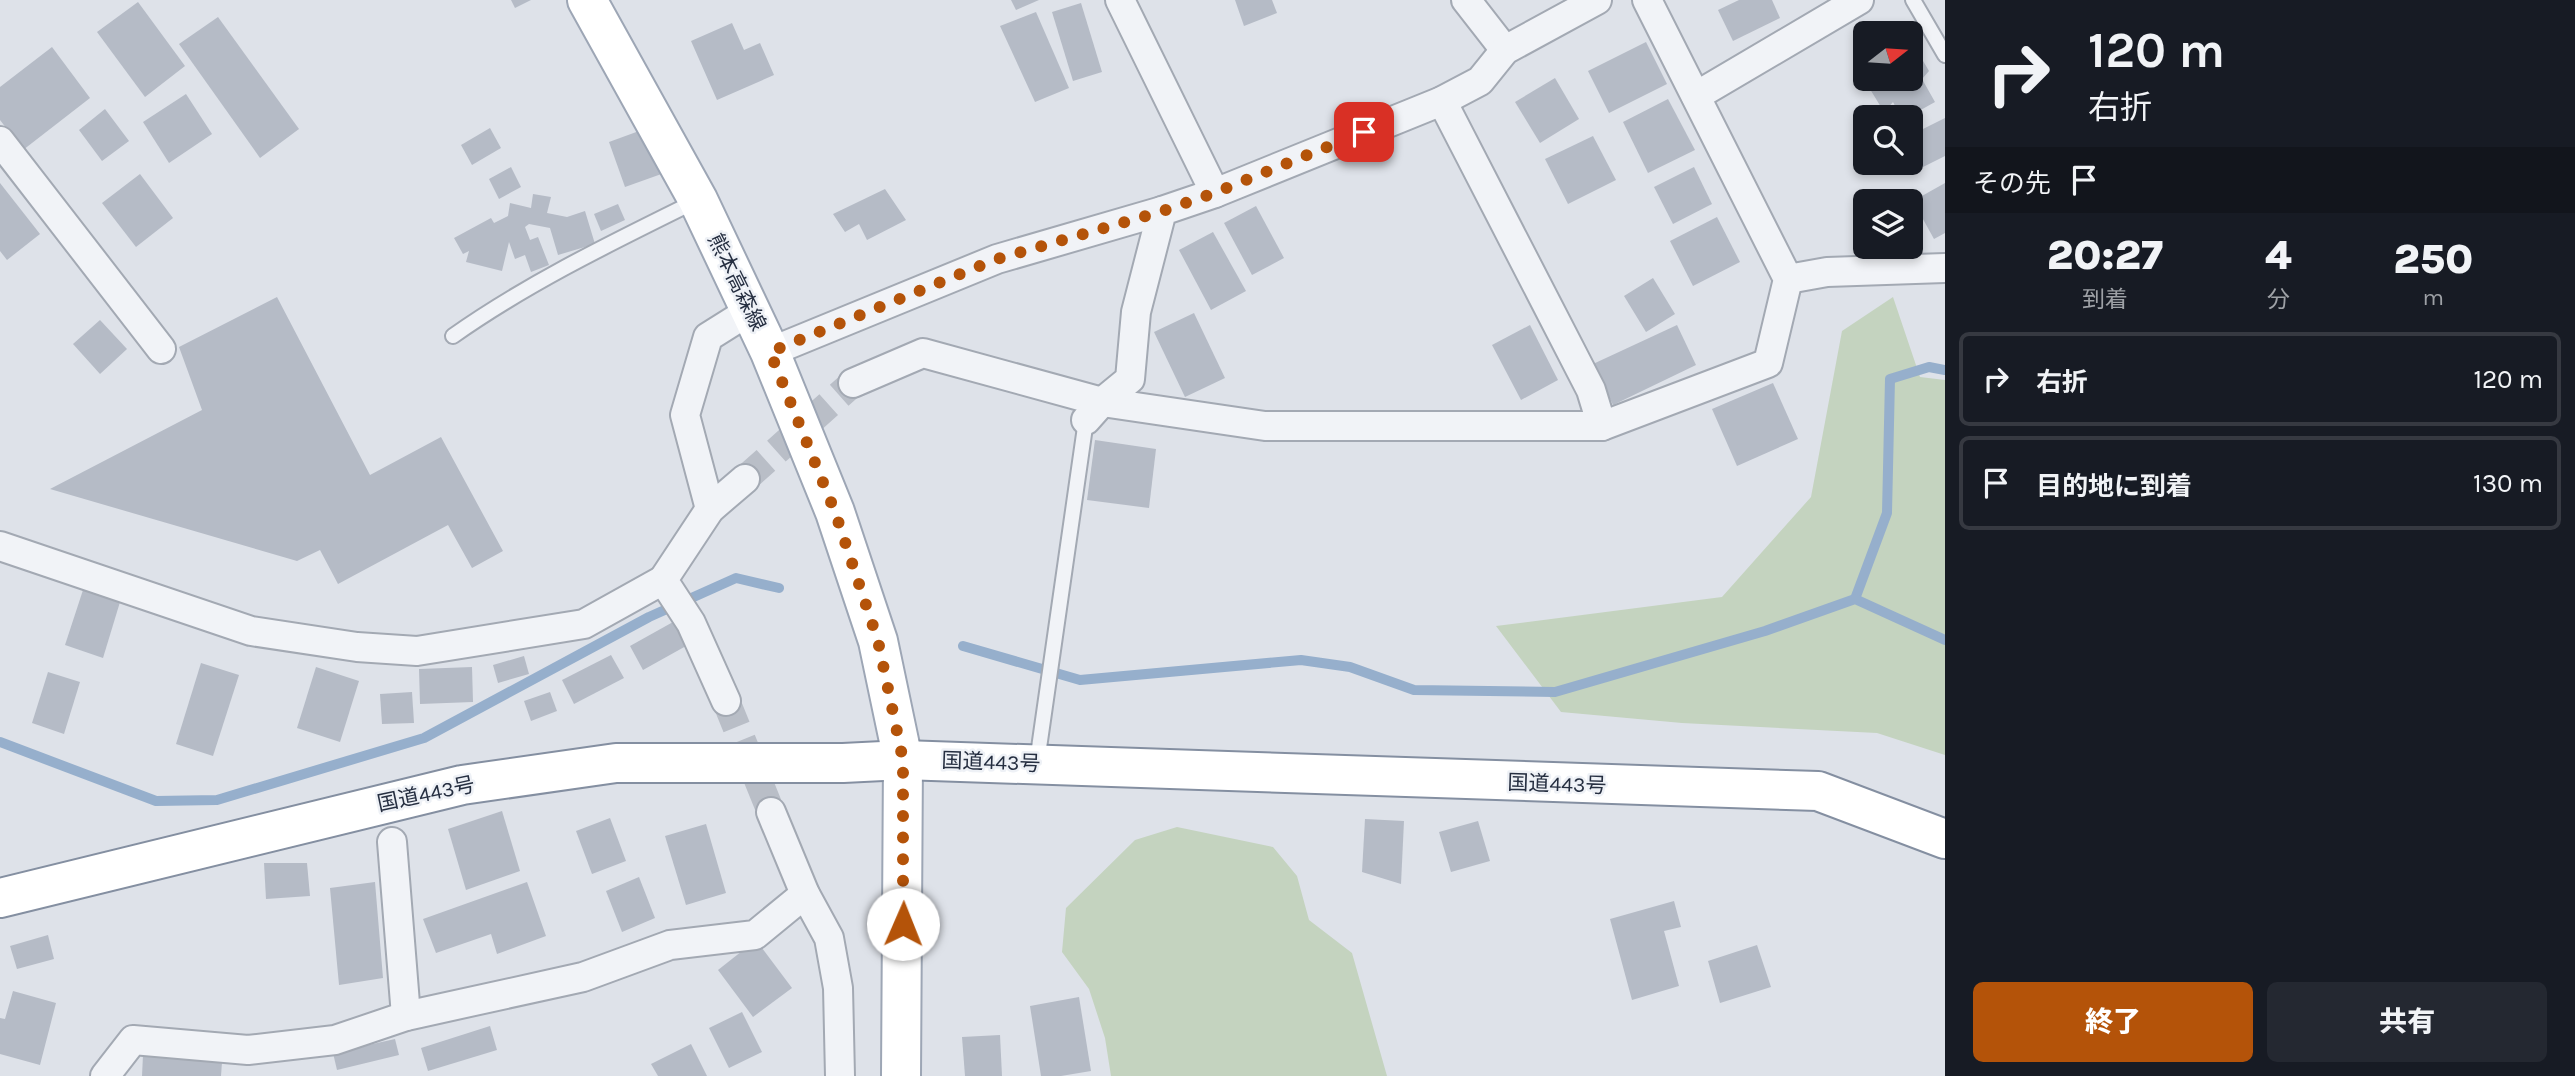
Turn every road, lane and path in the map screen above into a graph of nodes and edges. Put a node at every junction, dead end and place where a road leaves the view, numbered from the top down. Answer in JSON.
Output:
{"nodes":[{"id":1,"x":587,"y":0,"type":"edge"},
{"id":2,"x":1120,"y":0,"type":"edge"},
{"id":3,"x":1466,"y":0,"type":"edge"},
{"id":4,"x":1597,"y":0,"type":"edge"},
{"id":5,"x":1647,"y":0,"type":"edge"},
{"id":6,"x":1859,"y":0,"type":"edge"},
{"id":7,"x":1913,"y":0,"type":"edge"},
{"id":8,"x":1505,"y":50,"type":"junction"},
{"id":9,"x":1945,"y":55,"type":"edge"},
{"id":10,"x":1696,"y":96,"type":"junction"},
{"id":11,"x":1443,"y":101,"type":"junction"},
{"id":12,"x":0,"y":141,"type":"edge"},
{"id":13,"x":1214,"y":193,"type":"junction"},
{"id":14,"x":698,"y":200,"type":"junction"},
{"id":15,"x":1163,"y":211,"type":"junction"},
{"id":16,"x":1945,"y":268,"type":"edge"},
{"id":17,"x":1787,"y":279,"type":"junction"},
{"id":18,"x":751,"y":310,"type":"junction"},
{"id":19,"x":453,"y":336,"type":"dead end"},
{"id":20,"x":161,"y":349,"type":"dead end"},
{"id":21,"x":770,"y":352,"type":"junction"},
{"id":22,"x":853,"y":383,"type":"tunnel mouth"},
{"id":23,"x":1094,"y":411,"type":"junction"},
{"id":24,"x":1602,"y":426,"type":"junction"},
{"id":25,"x":744,"y":479,"type":"tunnel mouth"},
{"id":26,"x":710,"y":509,"type":"junction"},
{"id":27,"x":0,"y":546,"type":"edge"},
{"id":28,"x":667,"y":585,"type":"junction"},
{"id":29,"x":726,"y":701,"type":"tunnel mouth"},
{"id":30,"x":903,"y":760,"type":"junction"},
{"id":31,"x":1036,"y":763,"type":"junction"},
{"id":32,"x":771,"y":812,"type":"tunnel mouth"},
{"id":33,"x":1945,"y":839,"type":"edge"},
{"id":34,"x":392,"y":842,"type":"dead end"},
{"id":35,"x":805,"y":894,"type":"junction"},
{"id":36,"x":0,"y":898,"type":"edge"},
{"id":37,"x":406,"y":1016,"type":"junction"},
{"id":38,"x":105,"y":1076,"type":"edge"},
{"id":39,"x":840,"y":1076,"type":"edge"},
{"id":40,"x":901,"y":1076,"type":"edge"}],
"edges":[{"from":1,"to":14,"type":"main road","name":"熊本高森線"},
{"from":2,"to":13,"type":"street"},
{"from":3,"to":8,"type":"street"},
{"from":4,"to":8,"type":"street"},
{"from":5,"to":10,"type":"street"},
{"from":6,"to":10,"type":"street"},
{"from":7,"to":9,"type":"lane"},
{"from":8,"to":11,"type":"street"},
{"from":10,"to":17,"type":"street"},
{"from":11,"to":13,"type":"street"},
{"from":11,"to":24,"type":"street"},
{"from":12,"to":20,"type":"street"},
{"from":13,"to":15,"type":"street"},
{"from":14,"to":18,"type":"main road","name":"熊本高森線"},
{"from":14,"to":19,"type":"lane"},
{"from":15,"to":21,"type":"street"},
{"from":15,"to":23,"type":"street"},
{"from":16,"to":17,"type":"street"},
{"from":17,"to":24,"type":"street"},
{"from":18,"to":21,"type":"main road","name":"熊本高森線"},
{"from":18,"to":26,"type":"street"},
{"from":21,"to":30,"type":"main road","name":"熊本高森線"},
{"from":22,"to":23,"type":"street"},
{"from":23,"to":24,"type":"street"},
{"from":23,"to":31,"type":"lane"},
{"from":25,"to":26,"type":"street"},
{"from":26,"to":28,"type":"street"},
{"from":27,"to":28,"type":"street"},
{"from":28,"to":29,"type":"street"},
{"from":30,"to":31,"type":"main road","name":"国道443号"},
{"from":30,"to":36,"type":"main road","name":"国道443号"},
{"from":30,"to":40,"type":"main road","name":"熊本高森線"},
{"from":31,"to":33,"type":"main road","name":"国道443号"},
{"from":32,"to":35,"type":"street"},
{"from":34,"to":37,"type":"street"},
{"from":35,"to":37,"type":"street"},
{"from":35,"to":39,"type":"street"},
{"from":37,"to":38,"type":"street"}]}
